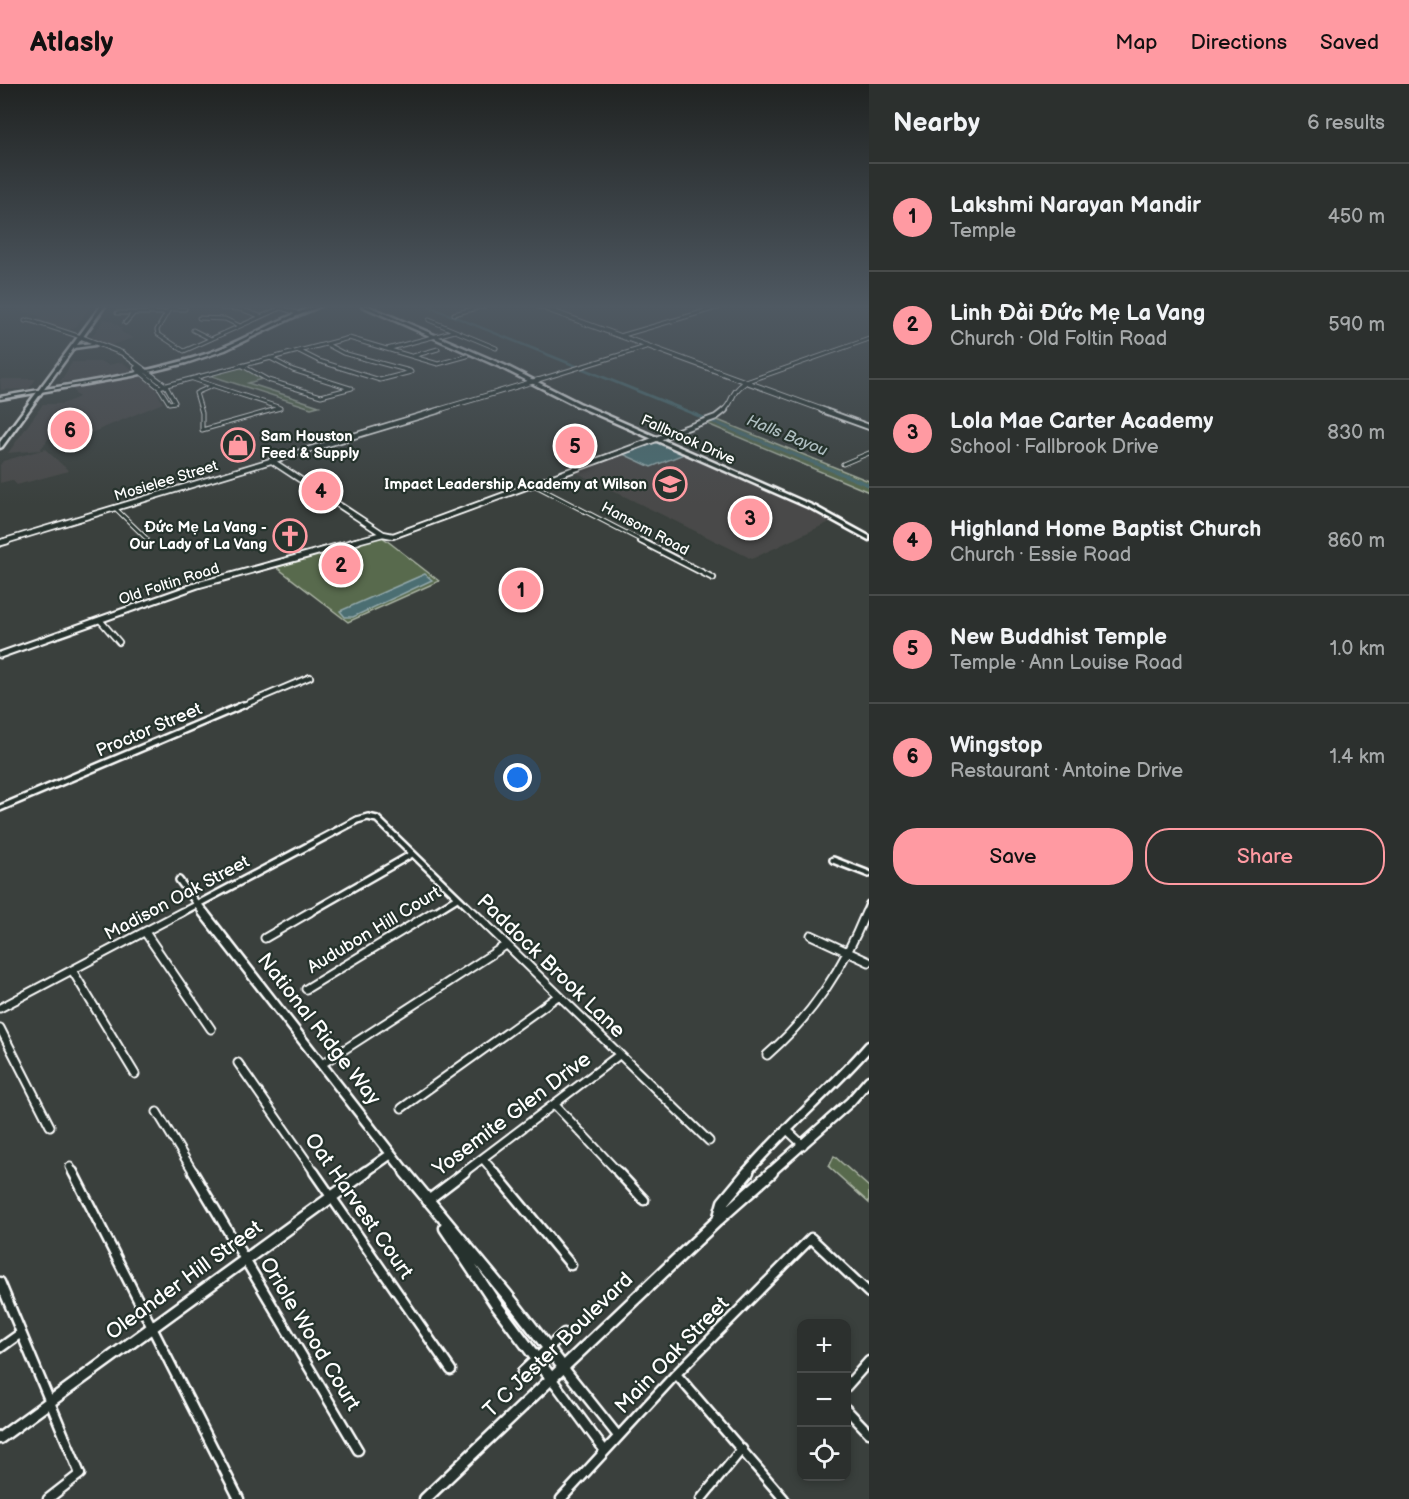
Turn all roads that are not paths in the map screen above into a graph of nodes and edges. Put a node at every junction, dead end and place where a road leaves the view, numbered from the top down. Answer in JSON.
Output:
{"nodes":[{"id":1,"x":54,"y":372,"type":"edge"},
{"id":2,"x":139,"y":372,"type":"edge"},
{"id":3,"x":145,"y":372,"type":"edge"},
{"id":4,"x":146,"y":372,"type":"edge"},
{"id":5,"x":217,"y":372,"type":"edge"},
{"id":6,"x":254,"y":372,"type":"edge"},
{"id":7,"x":300,"y":372,"type":"edge"},
{"id":8,"x":354,"y":372,"type":"edge"},
{"id":9,"x":411,"y":372,"type":"edge"},
{"id":10,"x":515,"y":372,"type":"edge"},
{"id":11,"x":566,"y":372,"type":"edge"},
{"id":12,"x":719,"y":372,"type":"edge"},
{"id":13,"x":775,"y":372,"type":"edge"},
{"id":14,"x":193,"y":379,"type":"junction"},
{"id":15,"x":535,"y":381,"type":"junction"},
{"id":16,"x":746,"y":382,"type":"junction"},
{"id":17,"x":166,"y":386,"type":"junction"},
{"id":18,"x":212,"y":386,"type":"junction"},
{"id":19,"x":159,"y":387,"type":"junction"},
{"id":20,"x":41,"y":390,"type":"junction"},
{"id":21,"x":0,"y":396,"type":"edge"},
{"id":22,"x":869,"y":427,"type":"edge"},
{"id":23,"x":661,"y":439,"type":"junction"},
{"id":24,"x":0,"y":447,"type":"edge"},
{"id":25,"x":869,"y":453,"type":"edge"},
{"id":26,"x":272,"y":461,"type":"junction"},
{"id":27,"x":843,"y":464,"type":"dead end"},
{"id":28,"x":534,"y":485,"type":"junction"},
{"id":29,"x":116,"y":509,"type":"junction"},
{"id":30,"x":833,"y":515,"type":"junction"},
{"id":31,"x":869,"y":531,"type":"edge"},
{"id":32,"x":383,"y":534,"type":"junction"},
{"id":33,"x":869,"y":538,"type":"edge"},
{"id":34,"x":147,"y":539,"type":"dead end"},
{"id":35,"x":0,"y":543,"type":"edge"},
{"id":36,"x":712,"y":579,"type":"dead end"},
{"id":37,"x":100,"y":620,"type":"junction"},
{"id":38,"x":119,"y":642,"type":"dead end"},
{"id":39,"x":0,"y":655,"type":"edge"},
{"id":40,"x":310,"y":677,"type":"dead end"},
{"id":41,"x":0,"y":808,"type":"edge"},
{"id":42,"x":368,"y":817,"type":"joint"},
{"id":43,"x":412,"y":854,"type":"junction"},
{"id":44,"x":833,"y":860,"type":"dead end"},
{"id":45,"x":869,"y":874,"type":"edge"},
{"id":46,"x":179,"y":880,"type":"dead end"},
{"id":47,"x":457,"y":898,"type":"junction"},
{"id":48,"x":197,"y":904,"type":"junction"},
{"id":49,"x":869,"y":904,"type":"edge"},
{"id":50,"x":145,"y":932,"type":"junction"},
{"id":51,"x":811,"y":935,"type":"dead end"},
{"id":52,"x":265,"y":938,"type":"dead end"},
{"id":53,"x":506,"y":945,"type":"junction"},
{"id":54,"x":850,"y":952,"type":"junction"},
{"id":55,"x":869,"y":962,"type":"edge"},
{"id":56,"x":72,"y":970,"type":"junction"},
{"id":57,"x":306,"y":989,"type":"dead end"},
{"id":58,"x":558,"y":996,"type":"junction"},
{"id":59,"x":0,"y":1008,"type":"edge"},
{"id":60,"x":0,"y":1028,"type":"edge"},
{"id":61,"x":211,"y":1029,"type":"dead end"},
{"id":62,"x":869,"y":1046,"type":"edge"},
{"id":63,"x":619,"y":1055,"type":"junction"},
{"id":64,"x":767,"y":1055,"type":"dead end"},
{"id":65,"x":238,"y":1063,"type":"dead end"},
{"id":66,"x":322,"y":1064,"type":"junction"},
{"id":67,"x":135,"y":1074,"type":"dead end"},
{"id":68,"x":869,"y":1080,"type":"edge"},
{"id":69,"x":555,"y":1105,"type":"junction"},
{"id":70,"x":402,"y":1108,"type":"dead end"},
{"id":71,"x":157,"y":1112,"type":"dead end"},
{"id":72,"x":50,"y":1126,"type":"dead end"},
{"id":73,"x":786,"y":1129,"type":"junction"},
{"id":74,"x":709,"y":1141,"type":"dead end"},
{"id":75,"x":803,"y":1145,"type":"junction"},
{"id":76,"x":391,"y":1154,"type":"junction"},
{"id":77,"x":483,"y":1159,"type":"junction"},
{"id":78,"x":70,"y":1167,"type":"dead end"},
{"id":79,"x":332,"y":1198,"type":"junction"},
{"id":80,"x":644,"y":1200,"type":"dead end"},
{"id":81,"x":427,"y":1201,"type":"junction"},
{"id":82,"x":718,"y":1220,"type":"junction"},
{"id":83,"x":245,"y":1260,"type":"junction"},
{"id":84,"x":571,"y":1264,"type":"dead end"},
{"id":85,"x":0,"y":1282,"type":"edge"},
{"id":86,"x":869,"y":1293,"type":"edge"},
{"id":87,"x":152,"y":1327,"type":"junction"},
{"id":88,"x":21,"y":1333,"type":"junction"},
{"id":89,"x":564,"y":1333,"type":"dead end"},
{"id":90,"x":0,"y":1348,"type":"edge"},
{"id":91,"x":548,"y":1348,"type":"junction"},
{"id":92,"x":536,"y":1359,"type":"junction"},
{"id":93,"x":869,"y":1361,"type":"edge"},
{"id":94,"x":563,"y":1367,"type":"junction"},
{"id":95,"x":451,"y":1370,"type":"dead end"},
{"id":96,"x":522,"y":1372,"type":"dead end"},
{"id":97,"x":676,"y":1374,"type":"junction"},
{"id":98,"x":551,"y":1378,"type":"junction"},
{"id":99,"x":851,"y":1381,"type":"edge"},
{"id":100,"x":50,"y":1401,"type":"junction"},
{"id":101,"x":851,"y":1414,"type":"edge"},
{"id":102,"x":869,"y":1433,"type":"edge"},
{"id":103,"x":618,"y":1437,"type":"junction"},
{"id":104,"x":0,"y":1438,"type":"edge"},
{"id":105,"x":742,"y":1449,"type":"junction"},
{"id":106,"x":358,"y":1450,"type":"dead end"},
{"id":107,"x":605,"y":1451,"type":"junction"},
{"id":108,"x":48,"y":1499,"type":"edge"},
{"id":109,"x":239,"y":1499,"type":"edge"},
{"id":110,"x":425,"y":1499,"type":"edge"},
{"id":111,"x":561,"y":1499,"type":"edge"},
{"id":112,"x":701,"y":1499,"type":"edge"},
{"id":113,"x":784,"y":1499,"type":"edge"}],
"edges":[{"from":1,"to":20,"type":"main road"},
{"from":2,"to":20,"type":"main road"},
{"from":3,"to":19,"type":"street"},
{"from":4,"to":17,"type":"street"},
{"from":5,"to":14,"type":"street"},
{"from":6,"to":7,"type":"street"},
{"from":8,"to":9,"type":"street"},
{"from":10,"to":15,"type":"main road","name":"Fallbrook Drive"},
{"from":11,"to":15,"type":"street","name":"Mosielee Street"},
{"from":12,"to":16,"type":"street"},
{"from":13,"to":16,"type":"street"},
{"from":14,"to":17,"type":"street"},
{"from":14,"to":18,"type":"street"},
{"from":15,"to":23,"type":"main road","name":"Fallbrook Drive"},
{"from":15,"to":26,"type":"street","name":"Mosielee Street"},
{"from":16,"to":22,"type":"street"},
{"from":16,"to":23,"type":"street","name":"Old Foltin Road"},
{"from":17,"to":19,"type":"street"},
{"from":17,"to":19,"type":"street"},
{"from":18,"to":18,"type":"street"},
{"from":20,"to":21,"type":"main road"},
{"from":20,"to":24,"type":"main road"},
{"from":23,"to":28,"type":"street","name":"Old Foltin Road"},
{"from":23,"to":30,"type":"main road","name":"Fallbrook Drive"},
{"from":25,"to":27,"type":"street"},
{"from":26,"to":29,"type":"street","name":"Mosielee Street"},
{"from":26,"to":32,"type":"street"},
{"from":28,"to":32,"type":"street","name":"Old Foltin Road"},
{"from":28,"to":36,"type":"street","name":"Hansom Road"},
{"from":29,"to":34,"type":"street"},
{"from":29,"to":35,"type":"street","name":"Mosielee Street"},
{"from":30,"to":31,"type":"main road","name":"Fallbrook Drive"},
{"from":30,"to":33,"type":"main road","name":"Fallbrook Drive"},
{"from":32,"to":37,"type":"street","name":"Old Foltin Road"},
{"from":37,"to":38,"type":"street"},
{"from":37,"to":39,"type":"street","name":"Old Foltin Road"},
{"from":40,"to":41,"type":"street","name":"Proctor Street"},
{"from":42,"to":43,"type":"street","name":"Paddock Brook Lane"},
{"from":42,"to":48,"type":"street","name":"Madison Oak Street"},
{"from":43,"to":47,"type":"street","name":"Paddock Brook Lane"},
{"from":43,"to":52,"type":"street"},
{"from":44,"to":45,"type":"street"},
{"from":46,"to":48,"type":"street","name":"National Ridge Way"},
{"from":47,"to":53,"type":"street","name":"Paddock Brook Lane"},
{"from":47,"to":57,"type":"street","name":"Audubon Hill Court"},
{"from":48,"to":50,"type":"street","name":"Madison Oak Street"},
{"from":48,"to":66,"type":"street","name":"National Ridge Way"},
{"from":49,"to":54,"type":"street"},
{"from":50,"to":56,"type":"street","name":"Madison Oak Street"},
{"from":50,"to":61,"type":"street"},
{"from":51,"to":54,"type":"street"},
{"from":53,"to":58,"type":"street","name":"Paddock Brook Lane"},
{"from":53,"to":66,"type":"street"},
{"from":54,"to":55,"type":"street"},
{"from":54,"to":64,"type":"street"},
{"from":56,"to":59,"type":"street","name":"Madison Oak Street"},
{"from":56,"to":67,"type":"street"},
{"from":58,"to":63,"type":"street","name":"Paddock Brook Lane"},
{"from":58,"to":70,"type":"street"},
{"from":60,"to":72,"type":"street"},
{"from":62,"to":73,"type":"street","name":"T C Jester Boulevard"},
{"from":63,"to":69,"type":"street","name":"Yosemite Glen Drive"},
{"from":63,"to":74,"type":"street","name":"Paddock Brook Lane"},
{"from":65,"to":79,"type":"street","name":"Oat Harvest Court"},
{"from":66,"to":76,"type":"street","name":"National Ridge Way"},
{"from":68,"to":75,"type":"street","name":"T C Jester Boulevard"},
{"from":69,"to":77,"type":"street","name":"Yosemite Glen Drive"},
{"from":69,"to":80,"type":"street"},
{"from":71,"to":83,"type":"street","name":"Oriole Wood Court"},
{"from":73,"to":75,"type":"street"},
{"from":73,"to":82,"type":"street","name":"T C Jester Boulevard"},
{"from":75,"to":82,"type":"street","name":"T C Jester Boulevard"},
{"from":76,"to":79,"type":"street","name":"Oleander Hill Street"},
{"from":76,"to":81,"type":"street","name":"National Ridge Way"},
{"from":77,"to":81,"type":"street","name":"Yosemite Glen Drive"},
{"from":77,"to":84,"type":"street"},
{"from":78,"to":87,"type":"street"},
{"from":79,"to":83,"type":"street","name":"Oleander Hill Street"},
{"from":79,"to":95,"type":"street","name":"Oat Harvest Court"},
{"from":81,"to":91,"type":"street","name":"National Ridge Way"},
{"from":81,"to":92,"type":"street","name":"National Ridge Way"},
{"from":82,"to":94,"type":"street","name":"T C Jester Boulevard"},
{"from":83,"to":87,"type":"street","name":"Oleander Hill Street"},
{"from":83,"to":106,"type":"street","name":"Oriole Wood Court"},
{"from":85,"to":88,"type":"street"},
{"from":86,"to":97,"type":"street","name":"Main Oak Street"},
{"from":87,"to":100,"type":"street","name":"Oleander Hill Street"},
{"from":87,"to":109,"type":"street"},
{"from":88,"to":90,"type":"street"},
{"from":88,"to":100,"type":"street"},
{"from":89,"to":91,"type":"street","name":"T C Jester Boulevard"},
{"from":91,"to":92,"type":"street","name":"T C Jester Boulevard"},
{"from":91,"to":94,"type":"street","name":"National Ridge Way"},
{"from":92,"to":96,"type":"street","name":"T C Jester Boulevard"},
{"from":92,"to":98,"type":"street","name":"National Ridge Way"},
{"from":93,"to":99,"type":"street"},
{"from":94,"to":98,"type":"street","name":"T C Jester Boulevard"},
{"from":94,"to":103,"type":"street","name":"National Ridge Way"},
{"from":97,"to":103,"type":"street","name":"Main Oak Street"},
{"from":97,"to":105,"type":"street"},
{"from":98,"to":107,"type":"street","name":"National Ridge Way"},
{"from":98,"to":110,"type":"street","name":"T C Jester Boulevard"},
{"from":100,"to":104,"type":"street","name":"Oleander Hill Street"},
{"from":100,"to":108,"type":"street"},
{"from":101,"to":102,"type":"street"},
{"from":103,"to":107,"type":"street","name":"Main Oak Street"},
{"from":105,"to":112,"type":"street"},
{"from":105,"to":113,"type":"street"},
{"from":107,"to":111,"type":"street","name":"Main Oak Street"}]}
